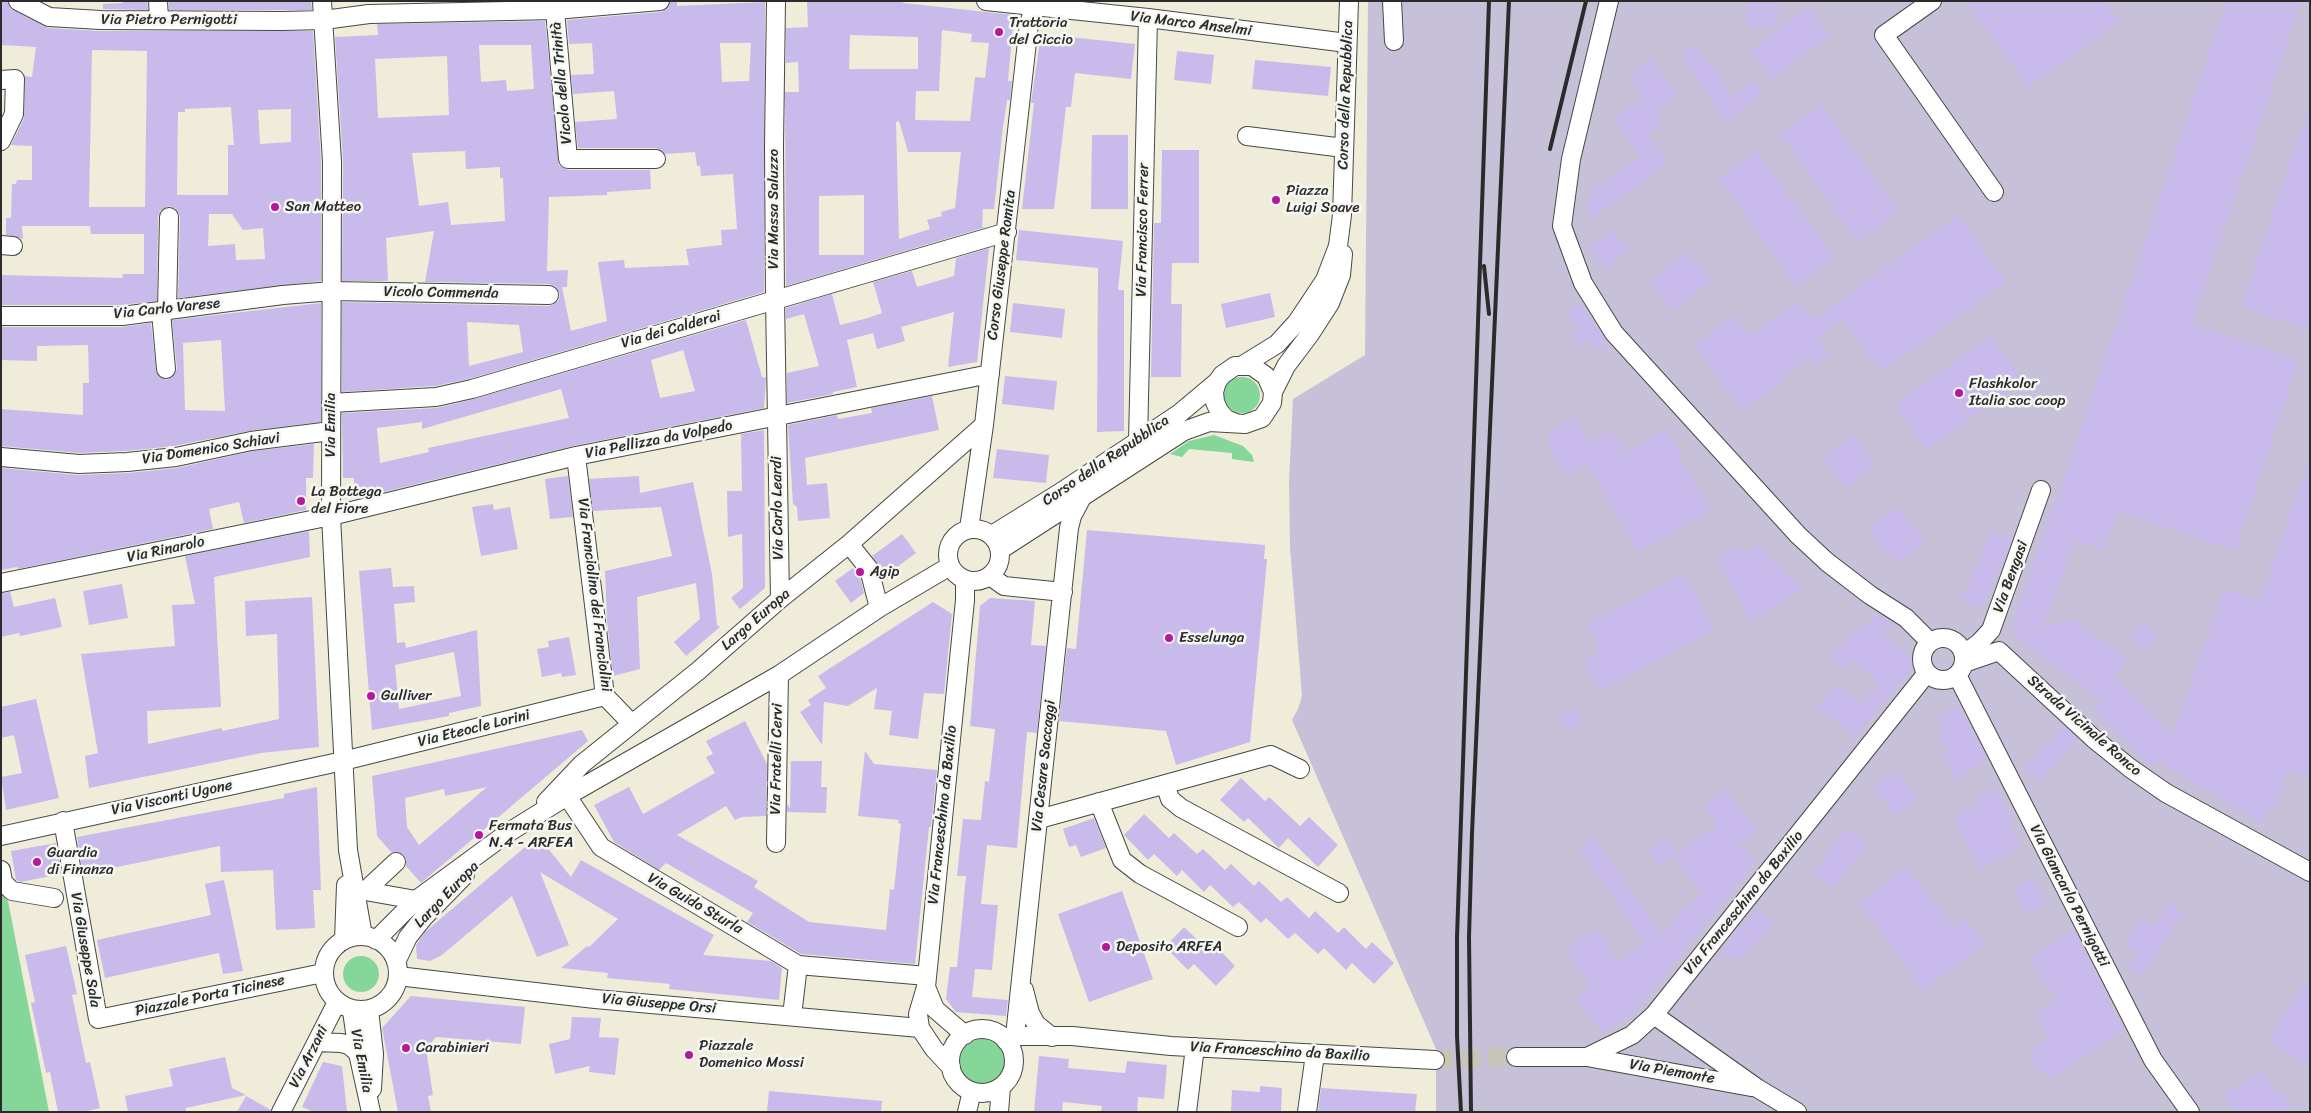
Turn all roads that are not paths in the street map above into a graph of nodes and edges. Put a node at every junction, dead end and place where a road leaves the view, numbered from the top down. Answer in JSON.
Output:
{"nodes":[{"id":1,"x":18,"y":1,"type":"edge"},
{"id":2,"x":158,"y":1,"type":"edge"},
{"id":3,"x":322,"y":1,"type":"edge"},
{"id":4,"x":660,"y":1,"type":"edge"},
{"id":5,"x":776,"y":1,"type":"edge"},
{"id":6,"x":986,"y":1,"type":"edge"},
{"id":7,"x":1348,"y":1,"type":"edge"},
{"id":8,"x":1392,"y":1,"type":"edge"},
{"id":9,"x":1609,"y":1,"type":"edge"},
{"id":10,"x":1932,"y":1,"type":"edge"},
{"id":11,"x":1035,"y":4,"type":"edge"},
{"id":12,"x":561,"y":7,"type":"edge"},
{"id":13,"x":1148,"y":18,"type":"junction"},
{"id":14,"x":159,"y":20,"type":"junction"},
{"id":15,"x":324,"y":20,"type":"junction"},
{"id":16,"x":1394,"y":41,"type":"dead end"},
{"id":17,"x":1347,"y":43,"type":"junction"},
{"id":18,"x":1,"y":80,"type":"edge"},
{"id":19,"x":1247,"y":136,"type":"dead end"},
{"id":20,"x":1,"y":141,"type":"edge"},
{"id":21,"x":1344,"y":148,"type":"junction"},
{"id":22,"x":656,"y":159,"type":"dead end"},
{"id":23,"x":1994,"y":192,"type":"dead end"},
{"id":24,"x":169,"y":217,"type":"dead end"},
{"id":25,"x":1342,"y":218,"type":"junction"},
{"id":26,"x":1007,"y":232,"type":"junction"},
{"id":27,"x":332,"y":291,"type":"junction"},
{"id":28,"x":549,"y":295,"type":"dead end"},
{"id":29,"x":775,"y":299,"type":"junction"},
{"id":30,"x":164,"y":311,"type":"junction"},
{"id":31,"x":1,"y":316,"type":"edge"},
{"id":32,"x":1243,"y":365,"type":"junction"},
{"id":33,"x":166,"y":369,"type":"dead end"},
{"id":34,"x":990,"y":374,"type":"junction"},
{"id":35,"x":1217,"y":382,"type":"junction"},
{"id":36,"x":1273,"y":392,"type":"junction"},
{"id":37,"x":331,"y":403,"type":"junction"},
{"id":38,"x":776,"y":417,"type":"junction"},
{"id":39,"x":1236,"y":423,"type":"junction"},
{"id":40,"x":984,"y":425,"type":"junction"},
{"id":41,"x":331,"y":431,"type":"junction"},
{"id":42,"x":1138,"y":441,"type":"junction"},
{"id":43,"x":576,"y":456,"type":"junction"},
{"id":44,"x":1,"y":457,"type":"edge"},
{"id":45,"x":2042,"y":490,"type":"dead end"},
{"id":46,"x":1081,"y":499,"type":"junction"},
{"id":47,"x":331,"y":516,"type":"junction"},
{"id":48,"x":969,"y":529,"type":"junction"},
{"id":49,"x":996,"y":542,"type":"junction"},
{"id":50,"x":849,"y":544,"type":"junction"},
{"id":51,"x":950,"y":566,"type":"junction"},
{"id":52,"x":990,"y":576,"type":"junction"},
{"id":53,"x":965,"y":580,"type":"junction"},
{"id":54,"x":1,"y":584,"type":"edge"},
{"id":55,"x":1063,"y":592,"type":"junction"},
{"id":56,"x":780,"y":599,"type":"junction"},
{"id":57,"x":879,"y":608,"type":"junction"},
{"id":58,"x":1930,"y":642,"type":"junction"},
{"id":59,"x":1962,"y":664,"type":"junction"},
{"id":60,"x":1928,"y":673,"type":"junction"},
{"id":61,"x":779,"y":675,"type":"junction"},
{"id":62,"x":605,"y":696,"type":"junction"},
{"id":63,"x":632,"y":724,"type":"junction"},
{"id":64,"x":342,"y":761,"type":"junction"},
{"id":65,"x":1300,"y":769,"type":"dead end"},
{"id":66,"x":1165,"y":784,"type":"junction"},
{"id":67,"x":567,"y":796,"type":"junction"},
{"id":68,"x":1099,"y":802,"type":"junction"},
{"id":69,"x":530,"y":819,"type":"junction"},
{"id":70,"x":1039,"y":819,"type":"junction"},
{"id":71,"x":63,"y":821,"type":"junction"},
{"id":72,"x":506,"y":834,"type":"junction"},
{"id":73,"x":1,"y":836,"type":"edge"},
{"id":74,"x":776,"y":843,"type":"dead end"},
{"id":75,"x":348,"y":850,"type":"junction"},
{"id":76,"x":396,"y":862,"type":"dead end"},
{"id":77,"x":1,"y":870,"type":"edge"},
{"id":78,"x":2310,"y":872,"type":"edge"},
{"id":79,"x":360,"y":892,"type":"junction"},
{"id":80,"x":1339,"y":893,"type":"dead end"},
{"id":81,"x":54,"y":898,"type":"dead end"},
{"id":82,"x":416,"y":900,"type":"junction"},
{"id":83,"x":1238,"y":927,"type":"dead end"},
{"id":84,"x":370,"y":938,"type":"junction"},
{"id":85,"x":344,"y":940,"type":"junction"},
{"id":86,"x":798,"y":965,"type":"junction"},
{"id":87,"x":397,"y":969,"type":"junction"},
{"id":88,"x":323,"y":973,"type":"junction"},
{"id":89,"x":1022,"y":978,"type":"junction"},
{"id":90,"x":927,"y":982,"type":"junction"},
{"id":91,"x":353,"y":1008,"type":"junction"},
{"id":92,"x":1654,"y":1015,"type":"junction"},
{"id":93,"x":792,"y":1016,"type":"junction"},
{"id":94,"x":98,"y":1019,"type":"joint"},
{"id":95,"x":920,"y":1028,"type":"junction"},
{"id":96,"x":965,"y":1035,"type":"junction"},
{"id":97,"x":1052,"y":1037,"type":"junction"},
{"id":98,"x":1011,"y":1038,"type":"junction"},
{"id":99,"x":317,"y":1042,"type":"junction"},
{"id":100,"x":1195,"y":1047,"type":"junction"},
{"id":101,"x":358,"y":1053,"type":"junction"},
{"id":102,"x":1315,"y":1054,"type":"junction"},
{"id":103,"x":1516,"y":1057,"type":"tunnel mouth"},
{"id":104,"x":1587,"y":1057,"type":"junction"},
{"id":105,"x":1436,"y":1060,"type":"tunnel mouth"},
{"id":106,"x":951,"y":1067,"type":"junction"},
{"id":107,"x":1001,"y":1087,"type":"junction"},
{"id":108,"x":1757,"y":1088,"type":"junction"},
{"id":109,"x":972,"y":1091,"type":"junction"},
{"id":110,"x":281,"y":1112,"type":"edge"},
{"id":111,"x":371,"y":1112,"type":"edge"},
{"id":112,"x":967,"y":1112,"type":"edge"},
{"id":113,"x":999,"y":1112,"type":"edge"},
{"id":114,"x":1187,"y":1112,"type":"edge"},
{"id":115,"x":1307,"y":1112,"type":"edge"},
{"id":116,"x":1797,"y":1112,"type":"edge"},
{"id":117,"x":2190,"y":1112,"type":"edge"}],
"edges":[{"from":1,"to":14,"type":"street","name":"Via Pietro Pernigotti"},
{"from":2,"to":14,"type":"street"},
{"from":3,"to":15,"type":"street","name":"Via Emilia"},
{"from":4,"to":12,"type":"street","name":"Via Pietro Pernigotti"},
{"from":5,"to":29,"type":"street","name":"Via Massa Saluzzo"},
{"from":6,"to":11,"type":"street","name":"Via Marco Anselmi"},
{"from":7,"to":17,"type":"street","name":"Corso della Repubblica"},
{"from":8,"to":16,"type":"street"},
{"from":9,"to":58,"type":"street"},
{"from":10,"to":23,"type":"street"},
{"from":11,"to":13,"type":"street","name":"Via Marco Anselmi"},
{"from":11,"to":26,"type":"street","name":"Corso Giuseppe Romita"},
{"from":12,"to":15,"type":"street","name":"Via Pietro Pernigotti"},
{"from":12,"to":22,"type":"street","name":"Vicolo della Trinità"},
{"from":13,"to":17,"type":"street","name":"Via Marco Anselmi"},
{"from":13,"to":42,"type":"street","name":"Via Francisco Ferrer"},
{"from":14,"to":15,"type":"street","name":"Via Pietro Pernigotti"},
{"from":15,"to":27,"type":"street","name":"Via Emilia"},
{"from":17,"to":21,"type":"street","name":"Corso della Repubblica"},
{"from":18,"to":20,"type":"street"},
{"from":19,"to":21,"type":"street"},
{"from":21,"to":25,"type":"street","name":"Corso della Repubblica"},
{"from":24,"to":30,"type":"street"},
{"from":25,"to":32,"type":"street","name":"Corso della Repubblica"},
{"from":25,"to":36,"type":"street","name":"Corso della Repubblica"},
{"from":26,"to":29,"type":"street","name":"Via dei Calderai"},
{"from":26,"to":34,"type":"street","name":"Corso Giuseppe Romita"},
{"from":27,"to":28,"type":"street","name":"Vicolo Commenda"},
{"from":27,"to":30,"type":"street","name":"Via Carlo Varese"},
{"from":27,"to":37,"type":"street","name":"Via Emilia"},
{"from":29,"to":37,"type":"street","name":"Via dei Calderai"},
{"from":29,"to":38,"type":"street","name":"Via Massa Saluzzo"},
{"from":30,"to":31,"type":"street","name":"Via Carlo Varese"},
{"from":30,"to":33,"type":"street"},
{"from":32,"to":35,"type":"street"},
{"from":32,"to":36,"type":"street"},
{"from":34,"to":38,"type":"street","name":"Via Pellizza da Volpedo"},
{"from":34,"to":40,"type":"street","name":"Corso Giuseppe Romita"},
{"from":35,"to":39,"type":"street"},
{"from":35,"to":42,"type":"street","name":"Corso della Repubblica"},
{"from":36,"to":39,"type":"street"},
{"from":37,"to":41,"type":"street","name":"Via Emilia"},
{"from":38,"to":43,"type":"street","name":"Via Pellizza da Volpedo"},
{"from":38,"to":56,"type":"street","name":"Via Carlo Leardi"},
{"from":39,"to":46,"type":"street","name":"Corso della Repubblica"},
{"from":40,"to":48,"type":"street","name":"Corso Giuseppe Romita"},
{"from":40,"to":50,"type":"street","name":"Largo Europa"},
{"from":41,"to":44,"type":"street","name":"Via Domenico Schiavi"},
{"from":41,"to":47,"type":"street","name":"Via Emilia"},
{"from":42,"to":49,"type":"street","name":"Corso della Repubblica"},
{"from":43,"to":47,"type":"street","name":"Via Pellizza da Volpedo"},
{"from":43,"to":62,"type":"street","name":"Via Franciolino dei Franciolini"},
{"from":45,"to":59,"type":"street","name":"Via Bengasi"},
{"from":46,"to":49,"type":"street","name":"Corso della Repubblica"},
{"from":46,"to":55,"type":"street","name":"Via Cesare Saccaggi"},
{"from":47,"to":54,"type":"street","name":"Via Rinarolo"},
{"from":47,"to":64,"type":"street","name":"Via Emilia"},
{"from":48,"to":49,"type":"street"},
{"from":48,"to":51,"type":"street"},
{"from":49,"to":52,"type":"street"},
{"from":50,"to":56,"type":"street","name":"Largo Europa"},
{"from":50,"to":57,"type":"street"},
{"from":51,"to":53,"type":"street"},
{"from":51,"to":57,"type":"street","name":"Largo Europa"},
{"from":52,"to":53,"type":"street"},
{"from":52,"to":55,"type":"street"},
{"from":53,"to":90,"type":"street","name":"Via Franceschino da Baxilio"},
{"from":55,"to":70,"type":"street","name":"Via Cesare Saccaggi"},
{"from":56,"to":63,"type":"street","name":"Largo Europa"},
{"from":57,"to":61,"type":"street","name":"Largo Europa"},
{"from":58,"to":59,"type":"street"},
{"from":58,"to":60,"type":"street"},
{"from":59,"to":60,"type":"street"},
{"from":59,"to":78,"type":"street","name":"Strada Vicinale Ronco"},
{"from":59,"to":117,"type":"street","name":"Via Giancarlo Pernigotti"},
{"from":60,"to":92,"type":"street","name":"Via Franceschino da Baxilio"},
{"from":61,"to":67,"type":"street","name":"Largo Europa"},
{"from":61,"to":74,"type":"street","name":"Via Fratelli Cervi"},
{"from":62,"to":63,"type":"street","name":"Via Franciolino dei Franciolini"},
{"from":62,"to":64,"type":"street","name":"Via Eteocle Lorini"},
{"from":63,"to":69,"type":"street","name":"Largo Europa"},
{"from":64,"to":71,"type":"street","name":"Via Visconti Ugone"},
{"from":64,"to":75,"type":"street","name":"Via Emilia"},
{"from":65,"to":66,"type":"street"},
{"from":66,"to":68,"type":"street"},
{"from":66,"to":80,"type":"street"},
{"from":67,"to":69,"type":"street","name":"Largo Europa"},
{"from":67,"to":86,"type":"street","name":"Via Guido Sturla"},
{"from":68,"to":70,"type":"street"},
{"from":68,"to":83,"type":"street"},
{"from":69,"to":72,"type":"street","name":"Largo Europa"},
{"from":70,"to":89,"type":"street","name":"Via Cesare Saccaggi"},
{"from":71,"to":73,"type":"street","name":"Via Visconti Ugone"},
{"from":71,"to":94,"type":"street","name":"Via Giuseppe Sala"},
{"from":72,"to":82,"type":"street","name":"Largo Europa"},
{"from":72,"to":87,"type":"street","name":"Largo Europa"},
{"from":75,"to":79,"type":"street","name":"Via Emilia"},
{"from":75,"to":85,"type":"street","name":"Via Emilia"},
{"from":76,"to":79,"type":"street"},
{"from":77,"to":81,"type":"street"},
{"from":79,"to":82,"type":"street"},
{"from":79,"to":84,"type":"street","name":"Via Emilia"},
{"from":82,"to":84,"type":"street","name":"Largo Europa"},
{"from":84,"to":85,"type":"street"},
{"from":84,"to":87,"type":"street"},
{"from":85,"to":88,"type":"street"},
{"from":86,"to":90,"type":"street"},
{"from":86,"to":93,"type":"street"},
{"from":87,"to":91,"type":"street"},
{"from":87,"to":93,"type":"street","name":"Via Giuseppe Orsi"},
{"from":88,"to":91,"type":"street"},
{"from":88,"to":94,"type":"street","name":"Piazzale Porta Ticinese"},
{"from":89,"to":97,"type":"street"},
{"from":89,"to":98,"type":"street","name":"Via Cesare Saccaggi"},
{"from":90,"to":95,"type":"street"},
{"from":90,"to":96,"type":"street","name":"Via Franceschino da Baxilio"},
{"from":91,"to":99,"type":"street","name":"Via Arzani"},
{"from":91,"to":101,"type":"street","name":"Via Emilia"},
{"from":91,"to":111,"type":"street","name":"Via Emilia"},
{"from":92,"to":104,"type":"street","name":"Via Franceschino da Baxilio"},
{"from":92,"to":108,"type":"street","name":"Via Piemonte"},
{"from":93,"to":95,"type":"street","name":"Via Giuseppe Orsi"},
{"from":95,"to":106,"type":"street"},
{"from":96,"to":98,"type":"street"},
{"from":96,"to":106,"type":"street"},
{"from":97,"to":98,"type":"street","name":"Via Franceschino da Baxilio"},
{"from":97,"to":100,"type":"street","name":"Via Franceschino da Baxilio"},
{"from":98,"to":107,"type":"street"},
{"from":99,"to":101,"type":"street"},
{"from":99,"to":110,"type":"street","name":"Via Arzani"},
{"from":100,"to":102,"type":"street","name":"Via Franceschino da Baxilio"},
{"from":100,"to":114,"type":"street"},
{"from":101,"to":111,"type":"street","name":"Via Emilia"},
{"from":102,"to":105,"type":"street","name":"Via Franceschino da Baxilio"},
{"from":102,"to":115,"type":"street"},
{"from":103,"to":104,"type":"street","name":"Via Franceschino da Baxilio"},
{"from":104,"to":108,"type":"street","name":"Via Piemonte"},
{"from":106,"to":109,"type":"street"},
{"from":107,"to":109,"type":"street"},
{"from":107,"to":113,"type":"street"},
{"from":108,"to":116,"type":"street","name":"Via Piemonte"},
{"from":109,"to":112,"type":"street"}]}
